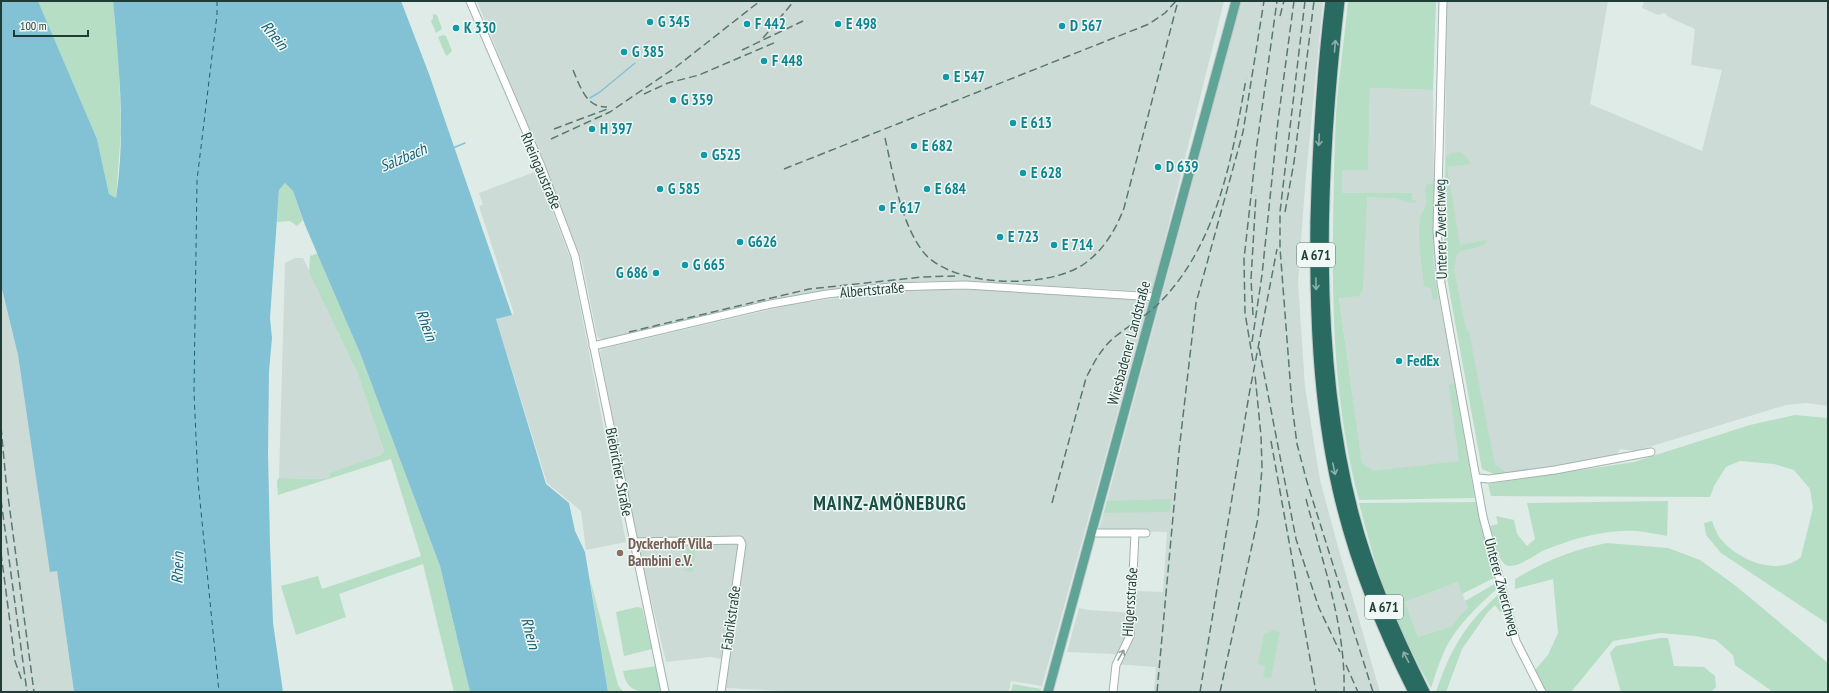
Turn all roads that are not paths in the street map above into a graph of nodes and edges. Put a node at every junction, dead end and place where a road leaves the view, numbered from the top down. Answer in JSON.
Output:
{"nodes":[{"id":1,"x":470,"y":1,"type":"edge"},
{"id":2,"x":1236,"y":1,"type":"edge"},
{"id":3,"x":1330,"y":1,"type":"edge"},
{"id":4,"x":1339,"y":1,"type":"edge"},
{"id":5,"x":1443,"y":1,"type":"edge"},
{"id":6,"x":1156,"y":297,"type":"junction"},
{"id":7,"x":593,"y":346,"type":"junction"},
{"id":8,"x":1651,"y":452,"type":"dead end"},
{"id":9,"x":1477,"y":481,"type":"junction"},
{"id":10,"x":1343,"y":490,"type":"junction"},
{"id":11,"x":1350,"y":519,"type":"junction"},
{"id":12,"x":1092,"y":531,"type":"junction"},
{"id":13,"x":1135,"y":533,"type":"junction"},
{"id":14,"x":1146,"y":533,"type":"dead end"},
{"id":15,"x":633,"y":542,"type":"junction"},
{"id":16,"x":665,"y":692,"type":"edge"},
{"id":17,"x":721,"y":692,"type":"edge"},
{"id":18,"x":1048,"y":692,"type":"edge"},
{"id":19,"x":1112,"y":692,"type":"edge"},
{"id":20,"x":1414,"y":692,"type":"edge"},
{"id":21,"x":1424,"y":692,"type":"edge"},
{"id":22,"x":1542,"y":692,"type":"edge"}],
"edges":[{"from":1,"to":7,"type":"street","name":"Rheingaustraße"},
{"from":2,"to":6,"type":"main road","name":"Wiesbadener Landstraße"},
{"from":3,"to":10,"type":"highway","number":"A 671","one_way":true},
{"from":10,"to":4,"type":"highway","number":"A 671","one_way":true},
{"from":5,"to":9,"type":"street","name":"Unterer Zwerchweg"},
{"from":6,"to":7,"type":"street","name":"Albertstraße"},
{"from":6,"to":12,"type":"main road","name":"Wiesbadener Landstraße"},
{"from":7,"to":15,"type":"street","name":"Biebricher Straße"},
{"from":8,"to":9,"type":"street"},
{"from":9,"to":22,"type":"street","name":"Unterer Zwerchweg"},
{"from":10,"to":11,"type":"highway","number":"A 671"},
{"from":11,"to":20,"type":"highway","number":"A 671"},
{"from":21,"to":11,"type":"highway","number":"A 671","one_way":true},
{"from":12,"to":13,"type":"street"},
{"from":12,"to":18,"type":"main road","name":"Wiesbadener Landstraße"},
{"from":13,"to":14,"type":"street"},
{"from":19,"to":13,"type":"street","name":"Hilgersstraße","one_way":true},
{"from":15,"to":16,"type":"street","name":"Biebricher Straße"},
{"from":15,"to":17,"type":"street","name":"Fabrikstraße"}]}
